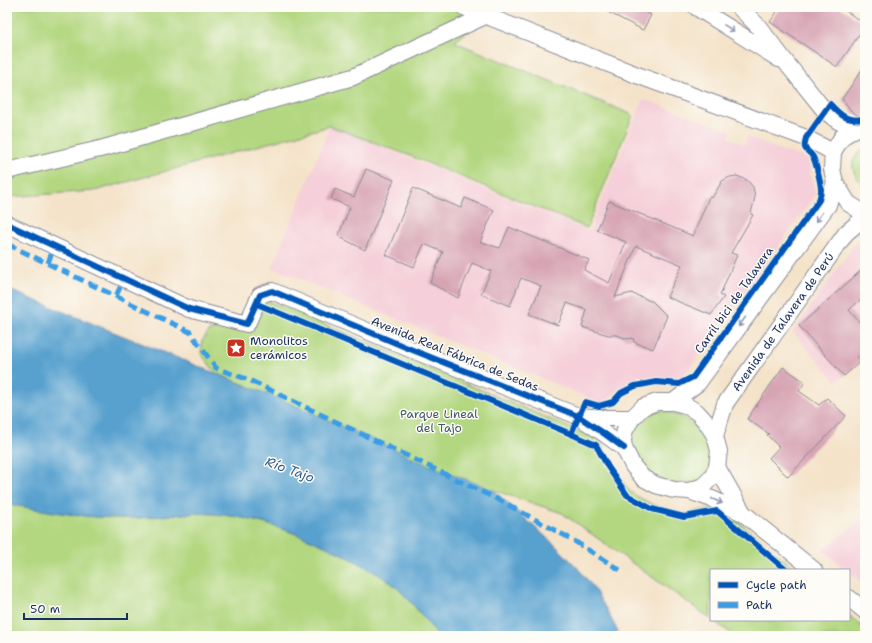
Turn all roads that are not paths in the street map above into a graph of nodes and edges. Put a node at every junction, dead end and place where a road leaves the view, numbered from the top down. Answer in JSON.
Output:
{"nodes":[{"id":1,"x":464,"y":7,"type":"edge"},
{"id":2,"x":696,"y":7,"type":"edge"},
{"id":3,"x":739,"y":7,"type":"edge"},
{"id":4,"x":485,"y":16,"type":"junction"},
{"id":5,"x":788,"y":65,"type":"junction"},
{"id":6,"x":861,"y":128,"type":"edge"},
{"id":7,"x":833,"y":152,"type":"junction"},
{"id":8,"x":7,"y":171,"type":"edge"},
{"id":9,"x":835,"y":182,"type":"junction"},
{"id":10,"x":865,"y":215,"type":"edge"},
{"id":11,"x":7,"y":224,"type":"edge"},
{"id":12,"x":673,"y":402,"type":"junction"},
{"id":13,"x":578,"y":416,"type":"junction"},
{"id":14,"x":632,"y":418,"type":"junction"},
{"id":15,"x":714,"y":436,"type":"junction"},
{"id":16,"x":624,"y":448,"type":"junction"},
{"id":17,"x":717,"y":467,"type":"junction"},
{"id":18,"x":689,"y":491,"type":"junction"},
{"id":19,"x":744,"y":513,"type":"junction"},
{"id":20,"x":813,"y":569,"type":"edge"},
{"id":21,"x":850,"y":599,"type":"edge"},
{"id":22,"x":865,"y":611,"type":"edge"}],
"edges":[{"from":1,"to":4,"type":"street"},
{"from":2,"to":5,"type":"street","one_way":true},
{"from":3,"to":5,"type":"street"},
{"from":4,"to":7,"type":"street"},
{"from":4,"to":8,"type":"street"},
{"from":5,"to":6,"type":"street"},
{"from":6,"to":7,"type":"street"},
{"from":7,"to":9,"type":"street"},
{"from":9,"to":10,"type":"street"},
{"from":9,"to":12,"type":"street","one_way":true},
{"from":10,"to":15,"type":"street","name":"Avenida de Talavera de Perú"},
{"from":11,"to":13,"type":"street","name":"Avenida Real Fábrica de Sedas"},
{"from":12,"to":14,"type":"street"},
{"from":12,"to":15,"type":"street"},
{"from":13,"to":14,"type":"street","name":"Avenida Real Fábrica de Sedas"},
{"from":13,"to":16,"type":"street","name":"Avenida Real Fábrica de Sedas"},
{"from":14,"to":16,"type":"street"},
{"from":15,"to":17,"type":"street"},
{"from":16,"to":18,"type":"street","name":"Avenida Real Fábrica de Sedas"},
{"from":17,"to":18,"type":"street"},
{"from":17,"to":19,"type":"street","name":"Avenida Real Fábrica de Sedas"},
{"from":18,"to":19,"type":"street","name":"Avenida Real Fábrica de Sedas","one_way":true},
{"from":19,"to":20,"type":"street","name":"Avenida Real Fábrica de Sedas"},
{"from":21,"to":22,"type":"street"}]}
